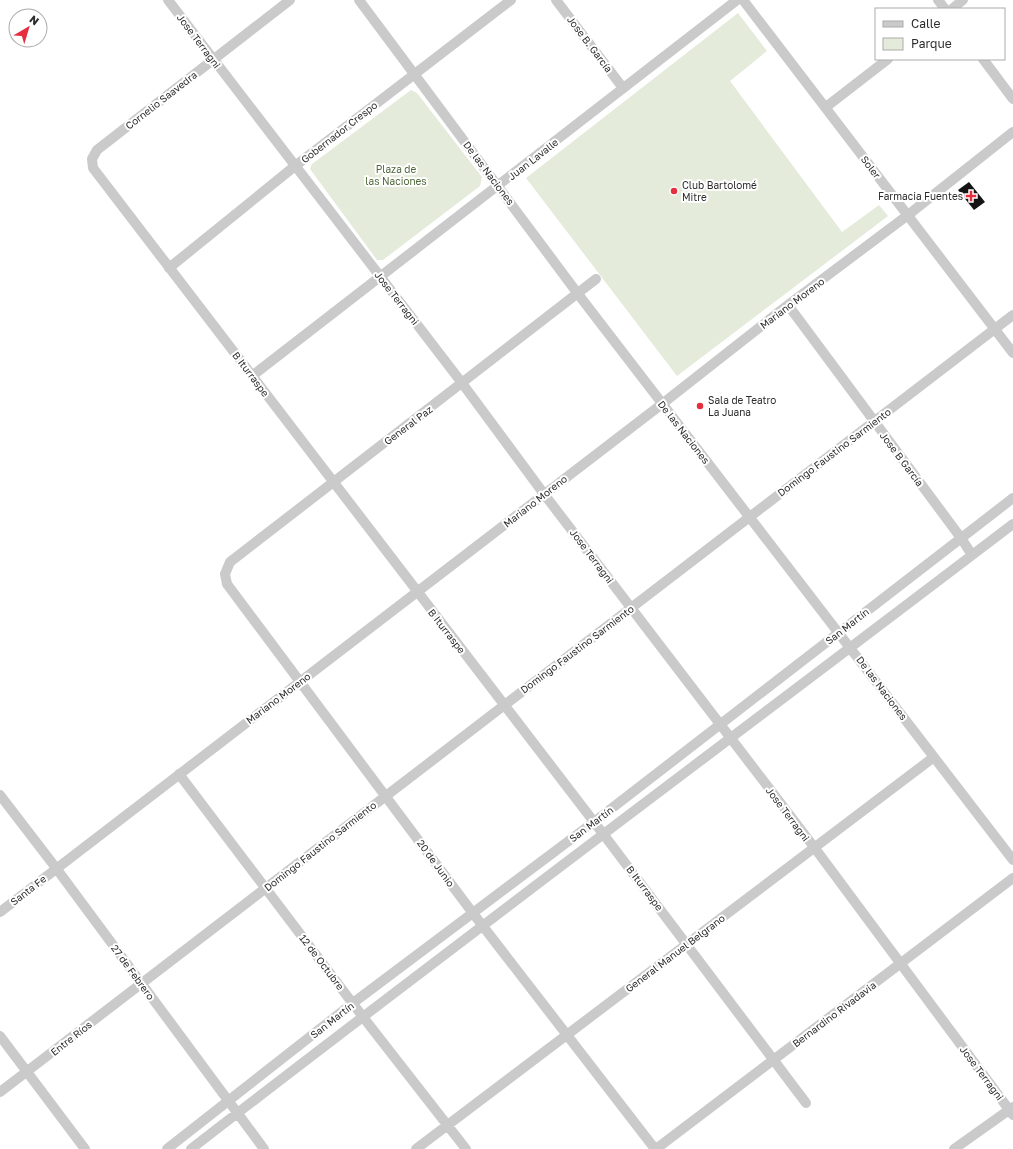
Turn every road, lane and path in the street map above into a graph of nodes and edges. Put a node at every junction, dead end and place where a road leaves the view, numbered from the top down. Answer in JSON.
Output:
{"nodes":[{"id":1,"x":168,"y":0,"type":"edge"},
{"id":2,"x":290,"y":0,"type":"edge"},
{"id":3,"x":359,"y":0,"type":"edge"},
{"id":4,"x":511,"y":0,"type":"edge"},
{"id":5,"x":556,"y":0,"type":"edge"},
{"id":6,"x":737,"y":0,"type":"edge"},
{"id":7,"x":743,"y":0,"type":"edge"},
{"id":8,"x":938,"y":0,"type":"edge"},
{"id":9,"x":963,"y":0,"type":"edge"},
{"id":10,"x":944,"y":8,"type":"edge"},
{"id":11,"x":953,"y":8,"type":"edge"},
{"id":12,"x":212,"y":59,"type":"junction"},
{"id":13,"x":887,"y":60,"type":"edge"},
{"id":14,"x":983,"y":60,"type":"edge"},
{"id":15,"x":415,"y":74,"type":"junction"},
{"id":16,"x":623,"y":88,"type":"junction"},
{"id":17,"x":1013,"y":99,"type":"edge"},
{"id":18,"x":826,"y":108,"type":"junction"},
{"id":19,"x":1013,"y":132,"type":"edge"},
{"id":20,"x":92,"y":159,"type":"joint"},
{"id":21,"x":295,"y":166,"type":"junction"},
{"id":22,"x":498,"y":186,"type":"junction"},
{"id":23,"x":908,"y":215,"type":"junction"},
{"id":24,"x":169,"y":268,"type":"junction"},
{"id":25,"x":380,"y":277,"type":"junction"},
{"id":26,"x":596,"y":280,"type":"dead end"},
{"id":27,"x":578,"y":294,"type":"junction"},
{"id":28,"x":788,"y":305,"type":"junction"},
{"id":29,"x":1013,"y":315,"type":"edge"},
{"id":30,"x":995,"y":329,"type":"junction"},
{"id":31,"x":1013,"y":353,"type":"edge"},
{"id":32,"x":252,"y":376,"type":"junction"},
{"id":33,"x":462,"y":383,"type":"junction"},
{"id":34,"x":662,"y":404,"type":"junction"},
{"id":35,"x":874,"y":421,"type":"junction"},
{"id":36,"x":332,"y":482,"type":"junction"},
{"id":37,"x":544,"y":494,"type":"junction"},
{"id":38,"x":1013,"y":498,"type":"edge"},
{"id":39,"x":750,"y":516,"type":"junction"},
{"id":40,"x":1013,"y":524,"type":"edge"},
{"id":41,"x":961,"y":538,"type":"junction"},
{"id":42,"x":972,"y":555,"type":"junction"},
{"id":43,"x":225,"y":574,"type":"joint"},
{"id":44,"x":417,"y":592,"type":"junction"},
{"id":45,"x":632,"y":608,"type":"junction"},
{"id":46,"x":838,"y":633,"type":"junction"},
{"id":47,"x":851,"y":647,"type":"junction"},
{"id":48,"x":300,"y":682,"type":"junction"},
{"id":49,"x":504,"y":705,"type":"junction"},
{"id":50,"x":720,"y":725,"type":"junction"},
{"id":51,"x":731,"y":738,"type":"junction"},
{"id":52,"x":934,"y":757,"type":"junction"},
{"id":53,"x":179,"y":774,"type":"junction"},
{"id":54,"x":0,"y":795,"type":"edge"},
{"id":55,"x":386,"y":796,"type":"junction"},
{"id":56,"x":594,"y":822,"type":"junction"},
{"id":57,"x":604,"y":835,"type":"junction"},
{"id":58,"x":814,"y":847,"type":"junction"},
{"id":59,"x":1013,"y":860,"type":"edge"},
{"id":60,"x":56,"y":868,"type":"junction"},
{"id":61,"x":1013,"y":878,"type":"edge"},
{"id":62,"x":266,"y":888,"type":"junction"},
{"id":63,"x":0,"y":912,"type":"edge"},
{"id":64,"x":472,"y":912,"type":"junction"},
{"id":65,"x":482,"y":924,"type":"junction"},
{"id":66,"x":686,"y":944,"type":"junction"},
{"id":67,"x":900,"y":964,"type":"junction"},
{"id":68,"x":141,"y":984,"type":"junction"},
{"id":69,"x":353,"y":1003,"type":"junction"},
{"id":70,"x":363,"y":1017,"type":"junction"},
{"id":71,"x":567,"y":1034,"type":"junction"},
{"id":72,"x":0,"y":1036,"type":"edge"},
{"id":73,"x":774,"y":1060,"type":"junction"},
{"id":74,"x":27,"y":1072,"type":"junction"},
{"id":75,"x":0,"y":1092,"type":"edge"},
{"id":76,"x":229,"y":1102,"type":"junction"},
{"id":77,"x":806,"y":1103,"type":"dead end"},
{"id":78,"x":1012,"y":1110,"type":"edge"},
{"id":79,"x":237,"y":1113,"type":"junction"},
{"id":80,"x":448,"y":1125,"type":"junction"},
{"id":81,"x":84,"y":1149,"type":"edge"},
{"id":82,"x":167,"y":1149,"type":"edge"},
{"id":83,"x":191,"y":1149,"type":"edge"},
{"id":84,"x":264,"y":1149,"type":"edge"},
{"id":85,"x":416,"y":1149,"type":"edge"},
{"id":86,"x":466,"y":1149,"type":"edge"},
{"id":87,"x":655,"y":1149,"type":"edge"},
{"id":88,"x":954,"y":1149,"type":"edge"}],
"edges":[{"from":1,"to":12,"type":"street","name":"Jose Terragni"},
{"from":2,"to":12,"type":"street","name":"Cornelio Saavedra"},
{"from":3,"to":15,"type":"street","name":"De las Naciones"},
{"from":4,"to":15,"type":"street","name":"Gobernador Crespo"},
{"from":5,"to":16,"type":"street","name":"Jose B. García"},
{"from":6,"to":16,"type":"street","name":"Juan Lavalle"},
{"from":7,"to":18,"type":"street","name":"Soler"},
{"from":8,"to":10,"type":"street"},
{"from":9,"to":11,"type":"street"},
{"from":12,"to":20,"type":"street","name":"Cornelio Saavedra"},
{"from":12,"to":21,"type":"street","name":"Jose Terragni"},
{"from":13,"to":18,"type":"street"},
{"from":14,"to":17,"type":"street"},
{"from":15,"to":21,"type":"street","name":"Gobernador Crespo"},
{"from":15,"to":22,"type":"street","name":"De las Naciones"},
{"from":16,"to":22,"type":"street","name":"Juan Lavalle"},
{"from":18,"to":23,"type":"street","name":"Soler"},
{"from":19,"to":23,"type":"street","name":"Mariano Moreno"},
{"from":20,"to":24,"type":"street","name":"B Iturraspe"},
{"from":21,"to":24,"type":"street","name":"Gobernador Crespo"},
{"from":21,"to":25,"type":"street","name":"Jose Terragni"},
{"from":22,"to":25,"type":"street","name":"Juan Lavalle"},
{"from":22,"to":27,"type":"street","name":"De las Naciones"},
{"from":23,"to":28,"type":"street","name":"Mariano Moreno"},
{"from":23,"to":30,"type":"street","name":"Soler"},
{"from":24,"to":32,"type":"street","name":"B Iturraspe"},
{"from":25,"to":32,"type":"street","name":"Juan Lavalle"},
{"from":25,"to":33,"type":"street","name":"Jose Terragni"},
{"from":26,"to":27,"type":"street","name":"General Paz"},
{"from":27,"to":33,"type":"street","name":"General Paz"},
{"from":27,"to":34,"type":"street","name":"De las Naciones"},
{"from":28,"to":34,"type":"street","name":"Mariano Moreno"},
{"from":28,"to":35,"type":"street","name":"Jose B García"},
{"from":29,"to":30,"type":"street","name":"Domingo Faustino Sarmiento"},
{"from":30,"to":31,"type":"street","name":"Soler"},
{"from":30,"to":35,"type":"street","name":"Domingo Faustino Sarmiento"},
{"from":32,"to":36,"type":"street","name":"B Iturraspe"},
{"from":33,"to":36,"type":"street","name":"General Paz"},
{"from":33,"to":37,"type":"street","name":"Jose Terragni"},
{"from":34,"to":37,"type":"street","name":"Mariano Moreno"},
{"from":34,"to":39,"type":"street","name":"De las Naciones"},
{"from":35,"to":39,"type":"street","name":"Domingo Faustino Sarmiento"},
{"from":35,"to":41,"type":"street","name":"Jose B García"},
{"from":36,"to":43,"type":"street","name":"General Paz"},
{"from":36,"to":44,"type":"street","name":"B Iturraspe"},
{"from":37,"to":44,"type":"street","name":"Mariano Moreno"},
{"from":37,"to":45,"type":"street","name":"Jose Terragni"},
{"from":38,"to":41,"type":"street","name":"San Martín"},
{"from":39,"to":45,"type":"street","name":"Domingo Faustino Sarmiento"},
{"from":39,"to":46,"type":"street","name":"De las Naciones"},
{"from":40,"to":42,"type":"street","name":"San Martín"},
{"from":41,"to":42,"type":"street","name":"Jose B García"},
{"from":41,"to":46,"type":"street","name":"San Martín"},
{"from":42,"to":47,"type":"street","name":"San Martín"},
{"from":43,"to":48,"type":"street","name":"20 de Junio"},
{"from":44,"to":48,"type":"street","name":"Mariano Moreno"},
{"from":44,"to":49,"type":"street","name":"B Iturraspe"},
{"from":45,"to":49,"type":"street","name":"Domingo Faustino Sarmiento"},
{"from":45,"to":50,"type":"street","name":"Jose Terragni"},
{"from":46,"to":47,"type":"street","name":"De las Naciones"},
{"from":46,"to":50,"type":"street","name":"San Martín"},
{"from":47,"to":51,"type":"street","name":"San Martín"},
{"from":47,"to":52,"type":"street","name":"De las Naciones"},
{"from":48,"to":53,"type":"street","name":"Mariano Moreno"},
{"from":48,"to":55,"type":"street","name":"20 de Junio"},
{"from":49,"to":55,"type":"street","name":"Domingo Faustino Sarmiento"},
{"from":49,"to":56,"type":"street","name":"B Iturraspe"},
{"from":50,"to":51,"type":"street","name":"Jose Terragni"},
{"from":50,"to":56,"type":"street","name":"San Martín"},
{"from":51,"to":57,"type":"street","name":"San Martín"},
{"from":51,"to":58,"type":"street","name":"Jose Terragni"},
{"from":52,"to":58,"type":"street","name":"General Manuel Belgrano"},
{"from":52,"to":59,"type":"street","name":"De las Naciones"},
{"from":53,"to":60,"type":"street","name":"Mariano Moreno"},
{"from":53,"to":62,"type":"street","name":"12 de Octubre"},
{"from":54,"to":60,"type":"street","name":"27 de Febrero"},
{"from":55,"to":62,"type":"street","name":"Domingo Faustino Sarmiento"},
{"from":55,"to":64,"type":"street","name":"20 de Junio"},
{"from":56,"to":57,"type":"street","name":"B Iturraspe"},
{"from":56,"to":64,"type":"street","name":"San Martín"},
{"from":57,"to":65,"type":"street","name":"San Martín"},
{"from":57,"to":66,"type":"street","name":"B Iturraspe"},
{"from":58,"to":66,"type":"street","name":"General Manuel Belgrano"},
{"from":58,"to":67,"type":"street","name":"Jose Terragni"},
{"from":60,"to":63,"type":"street","name":"Santa Fe"},
{"from":60,"to":68,"type":"street","name":"27 de Febrero"},
{"from":61,"to":67,"type":"street","name":"Bernardino Rivadavia"},
{"from":62,"to":68,"type":"street","name":"Domingo Faustino Sarmiento"},
{"from":62,"to":69,"type":"street","name":"12 de Octubre"},
{"from":64,"to":65,"type":"street","name":"20 de Junio"},
{"from":64,"to":69,"type":"street","name":"San Martín"},
{"from":65,"to":70,"type":"street","name":"San Martín"},
{"from":65,"to":71,"type":"street","name":"20 de Junio"},
{"from":66,"to":71,"type":"street","name":"General Manuel Belgrano"},
{"from":66,"to":73,"type":"street","name":"B Iturraspe"},
{"from":67,"to":73,"type":"street","name":"Bernardino Rivadavia"},
{"from":67,"to":78,"type":"street","name":"Jose Terragni"},
{"from":68,"to":74,"type":"street","name":"Entre Ríos"},
{"from":68,"to":76,"type":"street","name":"27 de Febrero"},
{"from":69,"to":70,"type":"street","name":"12 de Octubre"},
{"from":69,"to":76,"type":"street","name":"San Martín"},
{"from":70,"to":79,"type":"street","name":"San Martín"},
{"from":70,"to":80,"type":"street","name":"12 de Octubre"},
{"from":71,"to":80,"type":"street","name":"General Manuel Belgrano"},
{"from":71,"to":87,"type":"street","name":"20 de Junio"},
{"from":72,"to":74,"type":"street"},
{"from":73,"to":77,"type":"street","name":"B Iturraspe"},
{"from":73,"to":87,"type":"street","name":"Bernardino Rivadavia"},
{"from":74,"to":75,"type":"street","name":"Entre Ríos"},
{"from":74,"to":81,"type":"street"},
{"from":76,"to":79,"type":"street","name":"27 de Febrero"},
{"from":76,"to":82,"type":"street","name":"San Martín"},
{"from":78,"to":88,"type":"street"},
{"from":79,"to":83,"type":"street","name":"San Martín"},
{"from":79,"to":84,"type":"street","name":"27 de Febrero"},
{"from":80,"to":85,"type":"street","name":"General Manuel Belgrano"},
{"from":80,"to":86,"type":"street","name":"12 de Octubre"}]}
